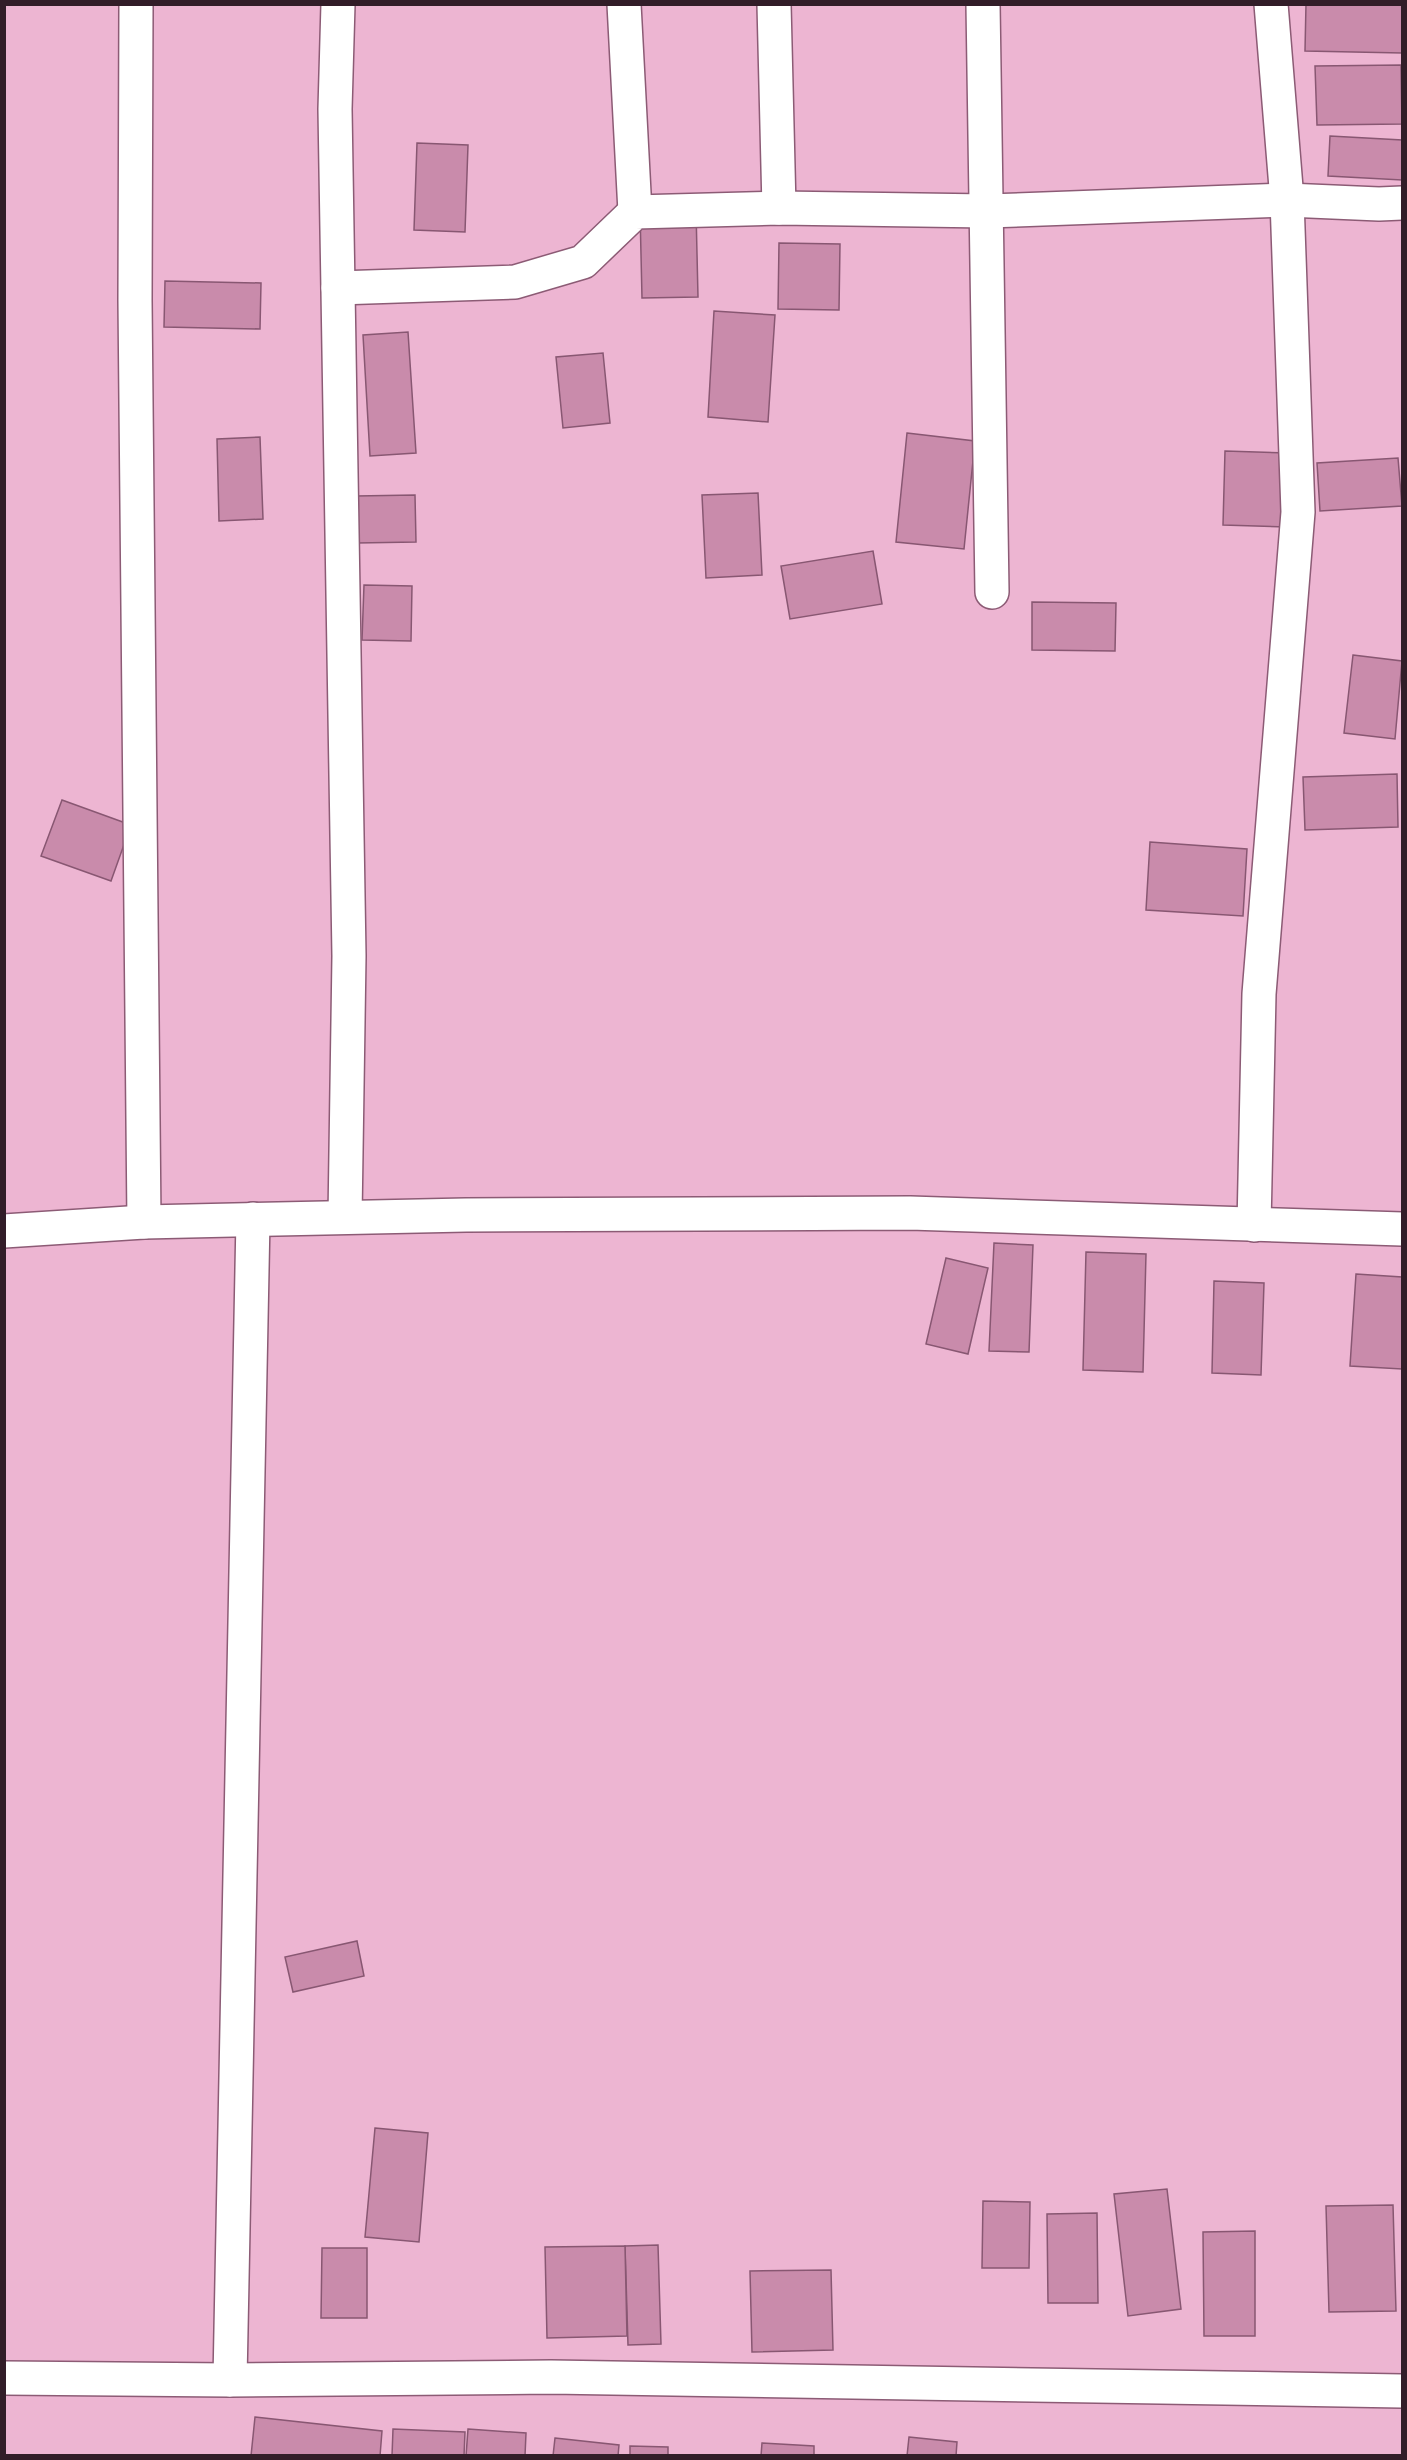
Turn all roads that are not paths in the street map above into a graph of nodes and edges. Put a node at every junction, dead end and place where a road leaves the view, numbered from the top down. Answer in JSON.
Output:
{"nodes":[{"id":1,"x":136,"y":4,"type":"edge"},
{"id":2,"x":338,"y":4,"type":"edge"},
{"id":3,"x":624,"y":4,"type":"edge"},
{"id":4,"x":774,"y":4,"type":"edge"},
{"id":5,"x":983,"y":4,"type":"edge"},
{"id":6,"x":1271,"y":4,"type":"edge"},
{"id":7,"x":1287,"y":200,"type":"junction"},
{"id":8,"x":1402,"y":203,"type":"edge"},
{"id":9,"x":779,"y":208,"type":"junction"},
{"id":10,"x":988,"y":211,"type":"junction"},
{"id":11,"x":635,"y":212,"type":"junction"},
{"id":12,"x":338,"y":288,"type":"junction"},
{"id":13,"x":992,"y":592,"type":"dead end"},
{"id":14,"x":345,"y":1217,"type":"junction"},
{"id":15,"x":253,"y":1220,"type":"junction"},
{"id":16,"x":144,"y":1222,"type":"junction"},
{"id":17,"x":1254,"y":1225,"type":"junction"},
{"id":18,"x":1402,"y":1229,"type":"edge"},
{"id":19,"x":4,"y":1231,"type":"edge"},
{"id":20,"x":4,"y":2378,"type":"edge"},
{"id":21,"x":231,"y":2380,"type":"junction"},
{"id":22,"x":1402,"y":2391,"type":"edge"}],
"edges":[{"from":1,"to":16,"type":"street"},
{"from":2,"to":12,"type":"street"},
{"from":3,"to":11,"type":"street"},
{"from":4,"to":9,"type":"street"},
{"from":5,"to":10,"type":"street"},
{"from":6,"to":7,"type":"street"},
{"from":7,"to":8,"type":"street"},
{"from":7,"to":10,"type":"street"},
{"from":7,"to":17,"type":"street"},
{"from":9,"to":10,"type":"street"},
{"from":9,"to":11,"type":"street"},
{"from":10,"to":13,"type":"street"},
{"from":11,"to":12,"type":"street"},
{"from":12,"to":14,"type":"street"},
{"from":14,"to":15,"type":"street"},
{"from":14,"to":17,"type":"street"},
{"from":15,"to":16,"type":"street"},
{"from":15,"to":21,"type":"street"},
{"from":16,"to":19,"type":"street"},
{"from":17,"to":18,"type":"street"},
{"from":20,"to":21,"type":"street"},
{"from":21,"to":22,"type":"street"}]}
